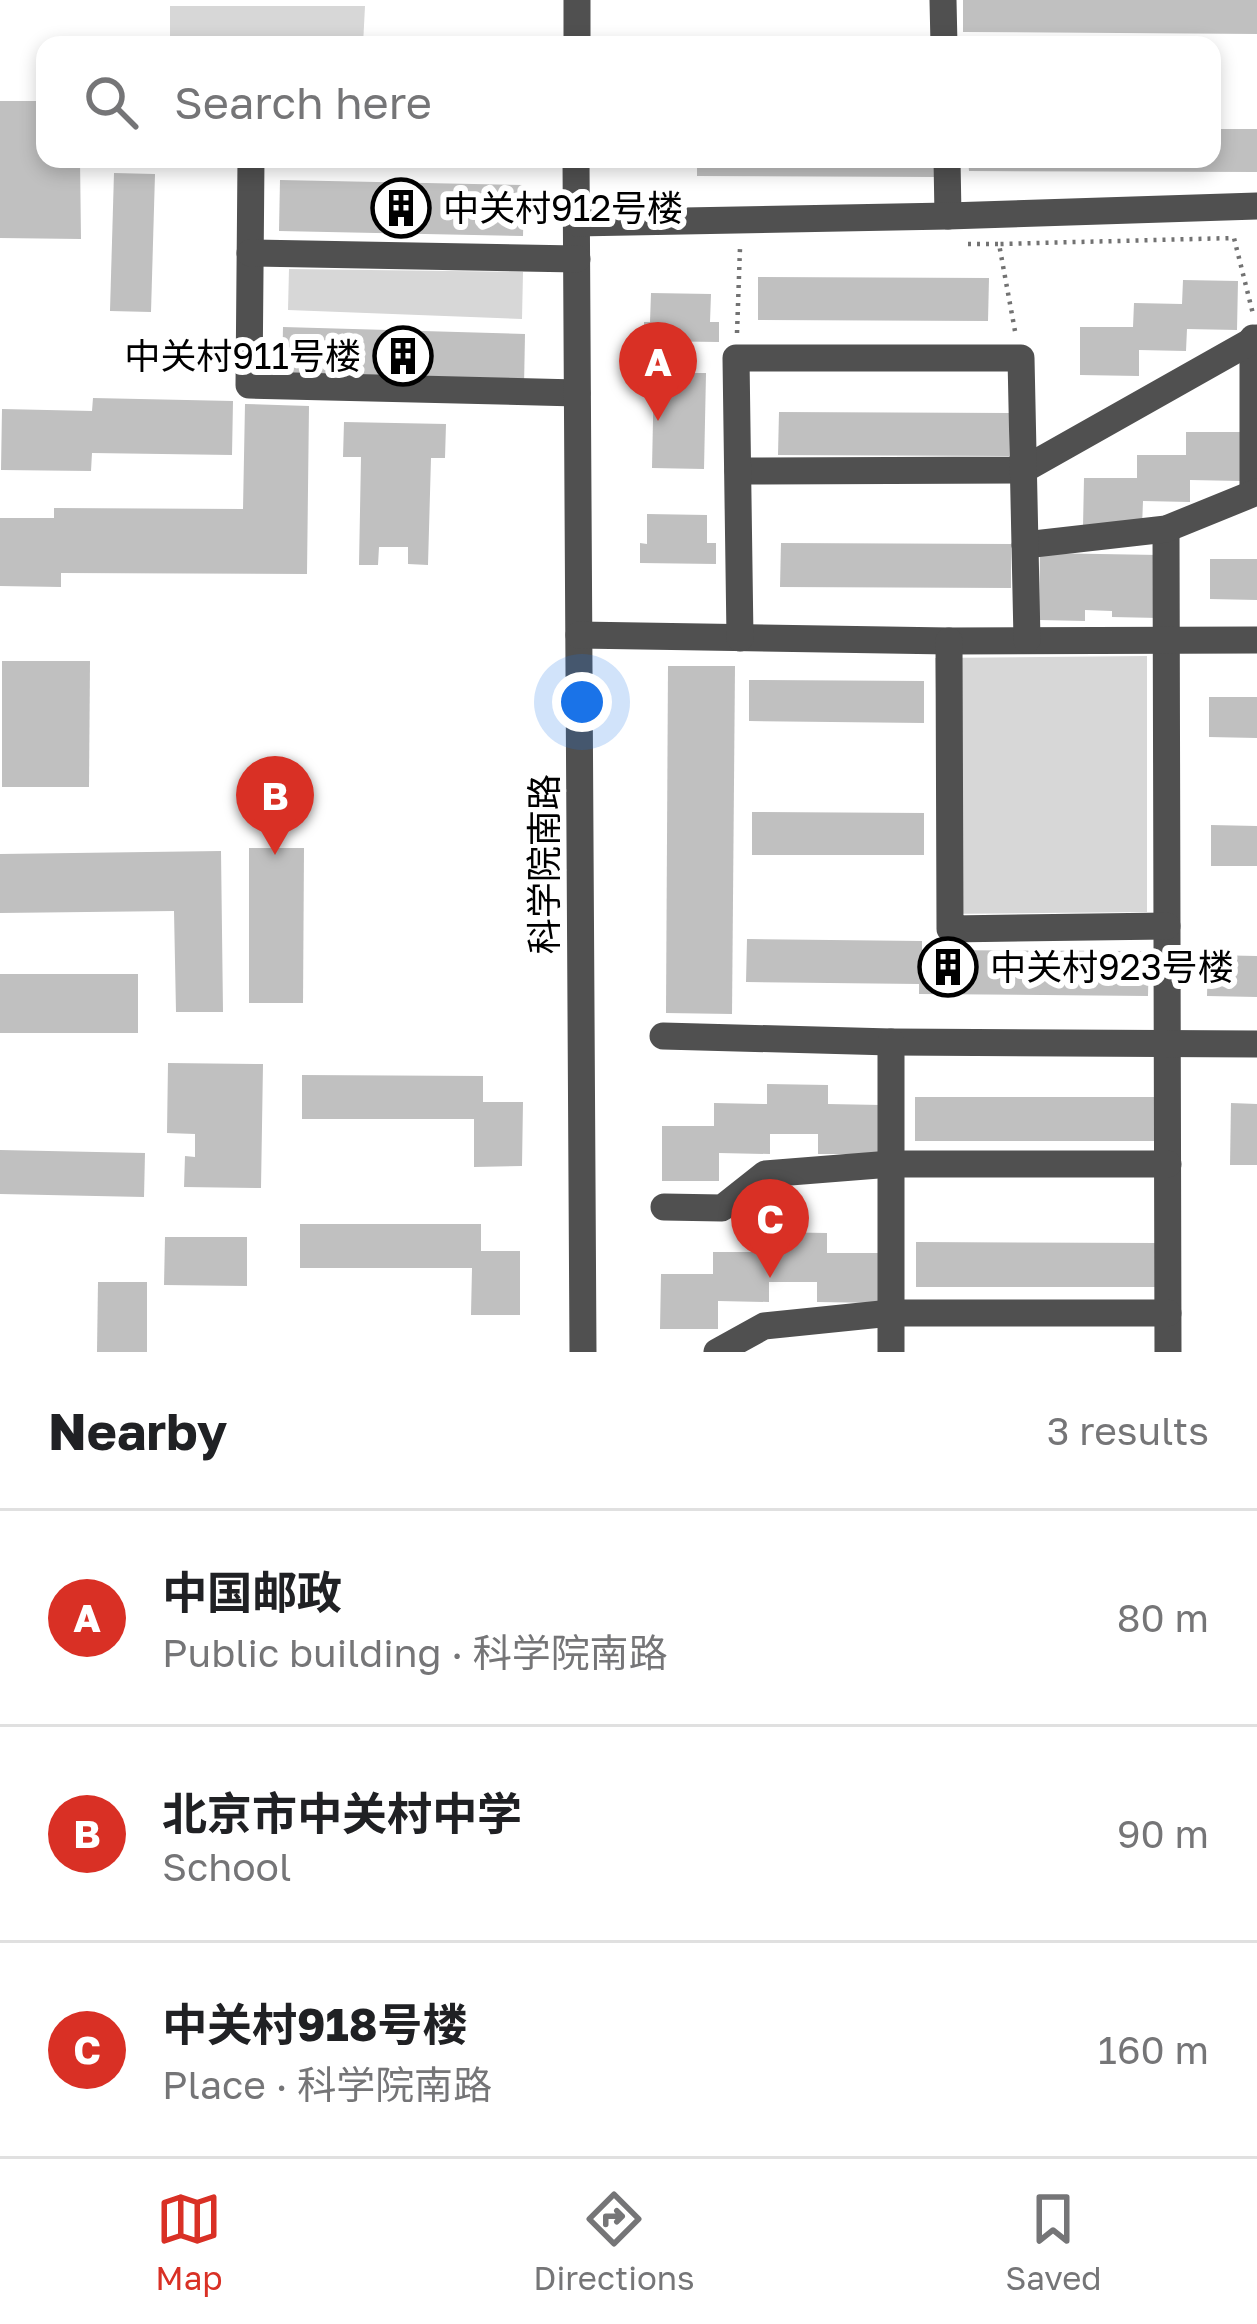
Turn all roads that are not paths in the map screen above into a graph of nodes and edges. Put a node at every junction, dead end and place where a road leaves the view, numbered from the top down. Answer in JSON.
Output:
{"nodes":[{"id":1,"x":577,"y":0,"type":"edge"},
{"id":2,"x":943,"y":0,"type":"edge"},
{"id":3,"x":577,"y":36,"type":"edge"},
{"id":4,"x":944,"y":36,"type":"edge"},
{"id":5,"x":251,"y":168,"type":"edge"},
{"id":6,"x":576,"y":168,"type":"edge"},
{"id":7,"x":947,"y":168,"type":"edge"},
{"id":8,"x":1257,"y":206,"type":"edge"},
{"id":9,"x":577,"y":223,"type":"junction"},
{"id":10,"x":950,"y":230,"type":"junction"},
{"id":11,"x":250,"y":254,"type":"junction"},
{"id":12,"x":577,"y":259,"type":"junction"},
{"id":13,"x":1255,"y":338,"type":"edge"},
{"id":14,"x":578,"y":393,"type":"junction"},
{"id":15,"x":1023,"y":470,"type":"junction"},
{"id":16,"x":738,"y":471,"type":"junction"},
{"id":17,"x":1255,"y":492,"type":"edge"},
{"id":18,"x":1166,"y":529,"type":"junction"},
{"id":19,"x":1025,"y":545,"type":"junction"},
{"id":20,"x":579,"y":635,"type":"junction"},
{"id":21,"x":740,"y":638,"type":"junction"},
{"id":22,"x":1167,"y":639,"type":"junction"},
{"id":23,"x":1027,"y":640,"type":"junction"},
{"id":24,"x":1257,"y":640,"type":"edge"},
{"id":25,"x":949,"y":641,"type":"junction"},
{"id":26,"x":1167,"y":926,"type":"junction"},
{"id":27,"x":663,"y":1036,"type":"dead end"},
{"id":28,"x":891,"y":1042,"type":"junction"},
{"id":29,"x":1168,"y":1044,"type":"junction"},
{"id":30,"x":1257,"y":1044,"type":"edge"},
{"id":31,"x":891,"y":1164,"type":"junction"},
{"id":32,"x":1168,"y":1164,"type":"junction"},
{"id":33,"x":664,"y":1207,"type":"dead end"},
{"id":34,"x":891,"y":1313,"type":"junction"},
{"id":35,"x":1168,"y":1313,"type":"junction"},
{"id":36,"x":583,"y":1352,"type":"edge"},
{"id":37,"x":717,"y":1352,"type":"edge"},
{"id":38,"x":891,"y":1352,"type":"edge"},
{"id":39,"x":1168,"y":1352,"type":"edge"}],
"edges":[{"from":1,"to":3,"type":"street"},
{"from":2,"to":4,"type":"street"},
{"from":5,"to":11,"type":"street"},
{"from":6,"to":9,"type":"street","name":"科学院南路"},
{"from":7,"to":10,"type":"street"},
{"from":8,"to":10,"type":"street"},
{"from":9,"to":10,"type":"street"},
{"from":9,"to":12,"type":"street","name":"科学院南路"},
{"from":11,"to":12,"type":"street"},
{"from":11,"to":14,"type":"street"},
{"from":12,"to":14,"type":"street","name":"科学院南路"},
{"from":13,"to":15,"type":"street"},
{"from":13,"to":17,"type":"street"},
{"from":14,"to":20,"type":"street","name":"科学院南路"},
{"from":15,"to":16,"type":"street"},
{"from":15,"to":16,"type":"street"},
{"from":15,"to":19,"type":"street"},
{"from":16,"to":21,"type":"street"},
{"from":17,"to":18,"type":"street"},
{"from":18,"to":19,"type":"street"},
{"from":18,"to":22,"type":"street"},
{"from":19,"to":23,"type":"street"},
{"from":20,"to":21,"type":"street"},
{"from":20,"to":36,"type":"street","name":"科学院南路"},
{"from":21,"to":25,"type":"street"},
{"from":22,"to":23,"type":"street"},
{"from":22,"to":24,"type":"street"},
{"from":22,"to":26,"type":"street"},
{"from":23,"to":25,"type":"street"},
{"from":25,"to":26,"type":"street"},
{"from":26,"to":29,"type":"street"},
{"from":27,"to":28,"type":"street"},
{"from":28,"to":29,"type":"street"},
{"from":28,"to":31,"type":"street"},
{"from":29,"to":30,"type":"street"},
{"from":29,"to":32,"type":"street"},
{"from":31,"to":32,"type":"street"},
{"from":31,"to":33,"type":"street"},
{"from":31,"to":34,"type":"street"},
{"from":32,"to":35,"type":"street"},
{"from":34,"to":35,"type":"street"},
{"from":34,"to":37,"type":"street"},
{"from":34,"to":38,"type":"street"},
{"from":35,"to":39,"type":"street"}]}
